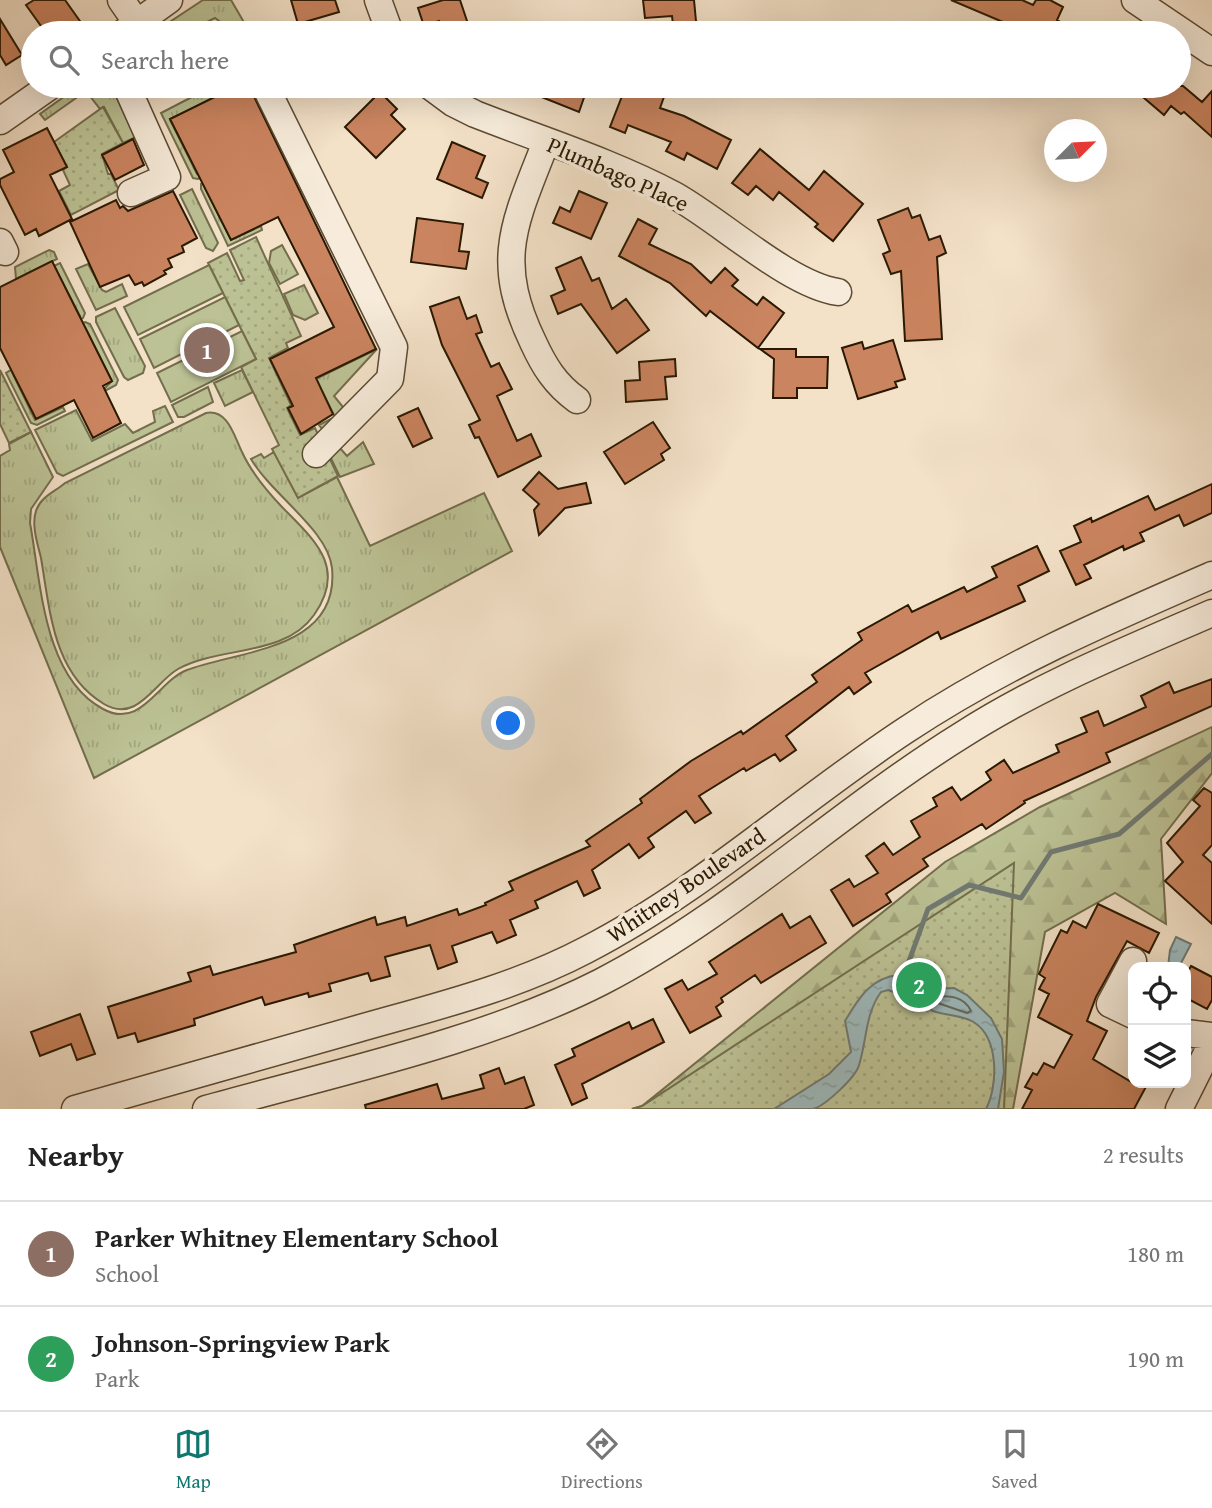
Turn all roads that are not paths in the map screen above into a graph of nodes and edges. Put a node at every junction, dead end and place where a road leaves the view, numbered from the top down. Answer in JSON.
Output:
{"nodes":[{"id":1,"x":121,"y":0,"type":"edge"},
{"id":2,"x":169,"y":0,"type":"edge"},
{"id":3,"x":378,"y":0,"type":"edge"},
{"id":4,"x":1135,"y":0,"type":"edge"},
{"id":5,"x":128,"y":21,"type":"edge"},
{"id":6,"x":140,"y":21,"type":"edge"},
{"id":7,"x":386,"y":21,"type":"edge"},
{"id":8,"x":1166,"y":21,"type":"edge"},
{"id":9,"x":1191,"y":38,"type":"edge"},
{"id":10,"x":1212,"y":52,"type":"edge"},
{"id":11,"x":33,"y":98,"type":"edge"},
{"id":12,"x":136,"y":98,"type":"edge"},
{"id":13,"x":271,"y":98,"type":"edge"},
{"id":14,"x":446,"y":98,"type":"edge"},
{"id":15,"x":0,"y":121,"type":"edge"},
{"id":16,"x":546,"y":142,"type":"junction"},
{"id":17,"x":131,"y":193,"type":"dead end"},
{"id":18,"x":838,"y":292,"type":"dead end"},
{"id":19,"x":577,"y":400,"type":"dead end"},
{"id":20,"x":316,"y":454,"type":"dead end"},
{"id":21,"x":1212,"y":575,"type":"edge"},
{"id":22,"x":1212,"y":613,"type":"edge"},
{"id":23,"x":1128,"y":970,"type":"edge"},
{"id":24,"x":1128,"y":1013,"type":"edge"},
{"id":25,"x":1191,"y":1033,"type":"edge"},
{"id":26,"x":1212,"y":1035,"type":"edge"},
{"id":27,"x":1212,"y":1044,"type":"edge"},
{"id":28,"x":75,"y":1109,"type":"edge"},
{"id":29,"x":206,"y":1109,"type":"edge"},
{"id":30,"x":1179,"y":1109,"type":"edge"}],
"edges":[{"from":1,"to":5,"type":"street"},
{"from":2,"to":6,"type":"street"},
{"from":3,"to":7,"type":"street"},
{"from":4,"to":8,"type":"street"},
{"from":9,"to":10,"type":"street"},
{"from":11,"to":15,"type":"street"},
{"from":12,"to":17,"type":"street"},
{"from":13,"to":20,"type":"street"},
{"from":14,"to":16,"type":"street","name":"Plumbago Place"},
{"from":16,"to":18,"type":"street","name":"Plumbago Place"},
{"from":16,"to":19,"type":"street"},
{"from":21,"to":28,"type":"street","name":"Whitney Boulevard"},
{"from":22,"to":29,"type":"street","name":"Whitney Boulevard"},
{"from":23,"to":24,"type":"street"},
{"from":25,"to":26,"type":"street"},
{"from":27,"to":30,"type":"street"}]}
